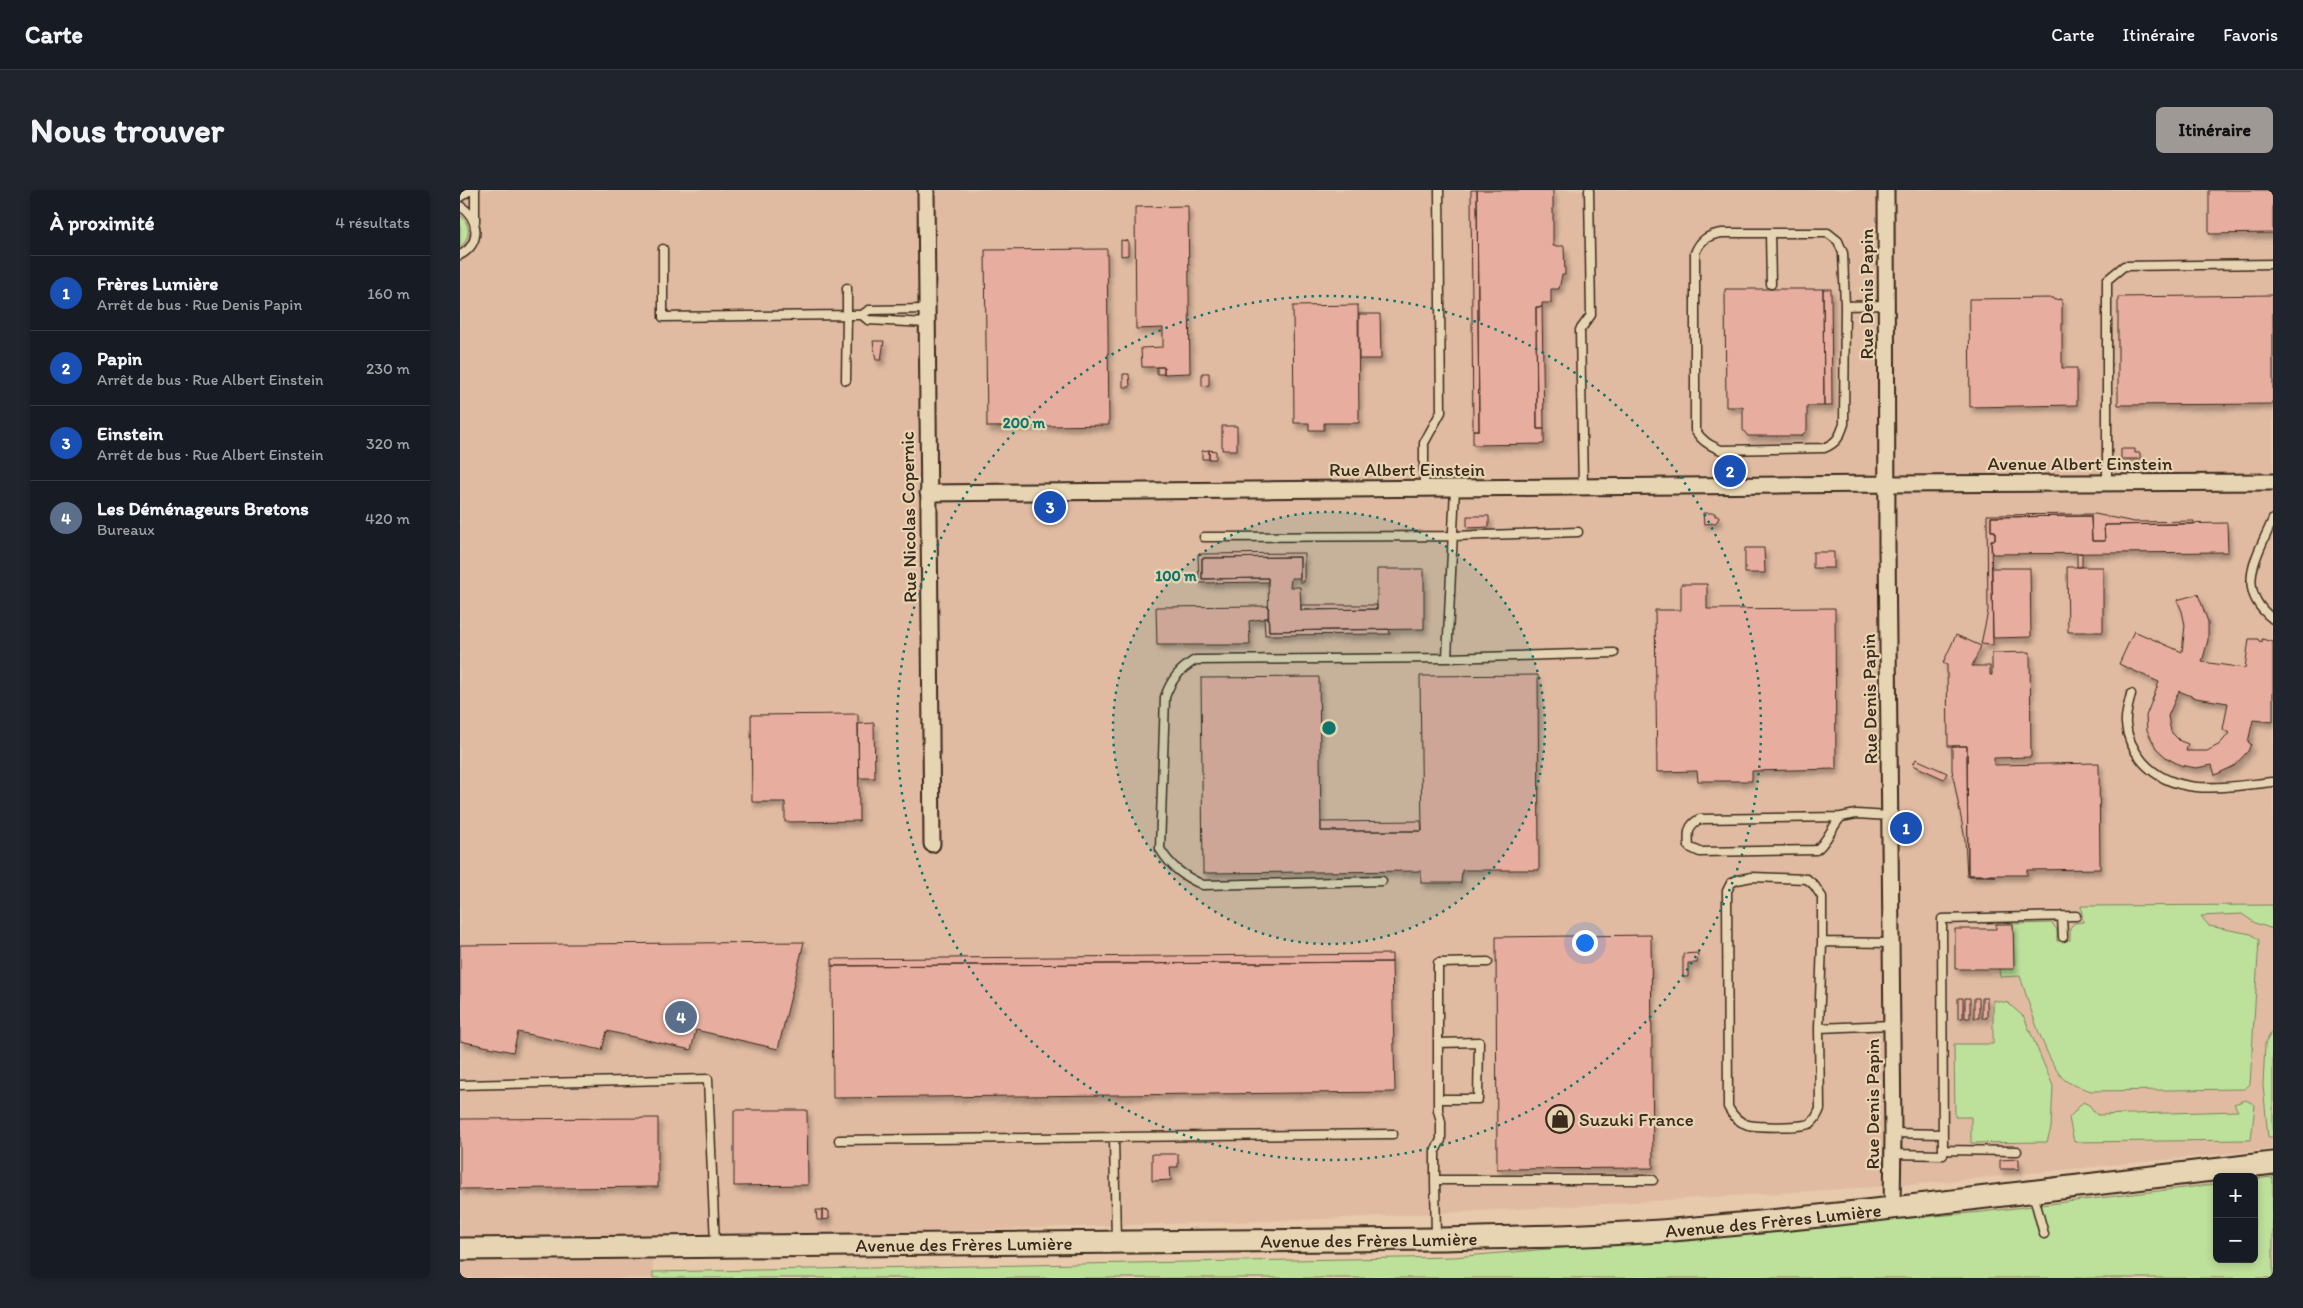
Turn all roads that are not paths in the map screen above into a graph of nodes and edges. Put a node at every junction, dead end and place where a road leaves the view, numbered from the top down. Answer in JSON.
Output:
{"nodes":[{"id":1,"x":470,"y":190,"type":"edge"},
{"id":2,"x":476,"y":190,"type":"edge"},
{"id":3,"x":926,"y":190,"type":"edge"},
{"id":4,"x":1440,"y":190,"type":"edge"},
{"id":5,"x":1589,"y":190,"type":"edge"},
{"id":6,"x":1886,"y":190,"type":"edge"},
{"id":7,"x":460,"y":197,"type":"edge"},
{"id":8,"x":460,"y":206,"type":"edge"},
{"id":9,"x":475,"y":224,"type":"junction"},
{"id":10,"x":1770,"y":233,"type":"junction"},
{"id":11,"x":663,"y":248,"type":"dead end"},
{"id":12,"x":460,"y":255,"type":"edge"},
{"id":13,"x":2273,"y":264,"type":"edge"},
{"id":14,"x":1771,"y":284,"type":"dead end"},
{"id":15,"x":847,"y":288,"type":"dead end"},
{"id":16,"x":1845,"y":306,"type":"junction"},
{"id":17,"x":1886,"y":306,"type":"junction"},
{"id":18,"x":846,"y":315,"type":"junction"},
{"id":19,"x":862,"y":316,"type":"junction"},
{"id":20,"x":927,"y":316,"type":"junction"},
{"id":21,"x":846,"y":380,"type":"dead end"},
{"id":22,"x":2273,"y":482,"type":"edge"},
{"id":23,"x":1887,"y":484,"type":"junction"},
{"id":24,"x":2106,"y":484,"type":"junction"},
{"id":25,"x":1455,"y":488,"type":"junction"},
{"id":26,"x":1583,"y":488,"type":"junction"},
{"id":27,"x":1424,"y":489,"type":"junction"},
{"id":28,"x":928,"y":492,"type":"junction"},
{"id":29,"x":2273,"y":519,"type":"edge"},
{"id":30,"x":1578,"y":532,"type":"dead end"},
{"id":31,"x":1453,"y":536,"type":"junction"},
{"id":32,"x":1204,"y":538,"type":"dead end"},
{"id":33,"x":2273,"y":619,"type":"edge"},
{"id":34,"x":1614,"y":653,"type":"dead end"},
{"id":35,"x":1447,"y":658,"type":"junction"},
{"id":36,"x":2130,"y":694,"type":"dead end"},
{"id":37,"x":2273,"y":782,"type":"edge"},
{"id":38,"x":1890,"y":816,"type":"junction"},
{"id":39,"x":1841,"y":817,"type":"junction"},
{"id":40,"x":932,"y":844,"type":"dead end"},
{"id":41,"x":1382,"y":882,"type":"dead end"},
{"id":42,"x":2062,"y":916,"type":"junction"},
{"id":43,"x":2076,"y":916,"type":"dead end"},
{"id":44,"x":2063,"y":937,"type":"dead end"},
{"id":45,"x":1822,"y":942,"type":"junction"},
{"id":46,"x":1891,"y":943,"type":"junction"},
{"id":47,"x":1488,"y":962,"type":"dead end"},
{"id":48,"x":1892,"y":1025,"type":"junction"},
{"id":49,"x":1819,"y":1028,"type":"junction"},
{"id":50,"x":1438,"y":1043,"type":"junction"},
{"id":51,"x":460,"y":1085,"type":"edge"},
{"id":52,"x":1438,"y":1099,"type":"junction"},
{"id":53,"x":1893,"y":1133,"type":"junction"},
{"id":54,"x":1393,"y":1134,"type":"dead end"},
{"id":55,"x":1943,"y":1134,"type":"junction"},
{"id":56,"x":1114,"y":1137,"type":"junction"},
{"id":57,"x":838,"y":1140,"type":"dead end"},
{"id":58,"x":1943,"y":1150,"type":"junction"},
{"id":59,"x":2017,"y":1151,"type":"dead end"},
{"id":60,"x":1893,"y":1154,"type":"junction"},
{"id":61,"x":2273,"y":1162,"type":"edge"},
{"id":62,"x":1435,"y":1180,"type":"junction"},
{"id":63,"x":1653,"y":1180,"type":"dead end"},
{"id":64,"x":2032,"y":1191,"type":"junction"},
{"id":65,"x":1892,"y":1208,"type":"junction"},
{"id":66,"x":2044,"y":1234,"type":"dead end"},
{"id":67,"x":1436,"y":1239,"type":"junction"},
{"id":68,"x":1116,"y":1243,"type":"junction"},
{"id":69,"x":715,"y":1246,"type":"junction"},
{"id":70,"x":460,"y":1249,"type":"edge"}],
"edges":[{"from":1,"to":7,"type":"lane"},
{"from":2,"to":9,"type":"lane"},
{"from":3,"to":20,"type":"street","name":"Rue Nicolas Copernic"},
{"from":4,"to":27,"type":"lane"},
{"from":5,"to":26,"type":"lane"},
{"from":6,"to":17,"type":"street","name":"Rue Denis Papin"},
{"from":8,"to":9,"type":"lane"},
{"from":9,"to":12,"type":"lane"},
{"from":10,"to":14,"type":"lane"},
{"from":10,"to":16,"type":"lane"},
{"from":10,"to":16,"type":"lane"},
{"from":11,"to":18,"type":"lane"},
{"from":13,"to":24,"type":"lane"},
{"from":15,"to":18,"type":"lane"},
{"from":16,"to":17,"type":"lane"},
{"from":17,"to":23,"type":"street","name":"Rue Denis Papin"},
{"from":18,"to":19,"type":"lane"},
{"from":18,"to":21,"type":"lane"},
{"from":19,"to":20,"type":"lane"},
{"from":19,"to":20,"type":"lane"},
{"from":20,"to":28,"type":"street","name":"Rue Nicolas Copernic"},
{"from":22,"to":24,"type":"street","name":"Avenue Albert Einstein"},
{"from":23,"to":24,"type":"street","name":"Avenue Albert Einstein"},
{"from":23,"to":26,"type":"street","name":"Rue Albert Einstein"},
{"from":23,"to":38,"type":"street","name":"Rue Denis Papin"},
{"from":25,"to":26,"type":"street","name":"Rue Albert Einstein"},
{"from":25,"to":27,"type":"street","name":"Rue Albert Einstein"},
{"from":25,"to":31,"type":"lane"},
{"from":27,"to":28,"type":"street","name":"Rue Albert Einstein"},
{"from":28,"to":40,"type":"street","name":"Rue Nicolas Copernic"},
{"from":29,"to":33,"type":"lane"},
{"from":30,"to":31,"type":"lane"},
{"from":31,"to":32,"type":"lane"},
{"from":31,"to":35,"type":"lane"},
{"from":34,"to":35,"type":"lane"},
{"from":35,"to":41,"type":"lane"},
{"from":36,"to":37,"type":"lane"},
{"from":38,"to":39,"type":"lane"},
{"from":38,"to":46,"type":"street","name":"Rue Denis Papin"},
{"from":39,"to":39,"type":"lane"},
{"from":42,"to":43,"type":"lane"},
{"from":42,"to":44,"type":"lane"},
{"from":42,"to":55,"type":"lane"},
{"from":45,"to":46,"type":"lane"},
{"from":45,"to":49,"type":"lane"},
{"from":45,"to":49,"type":"lane"},
{"from":46,"to":48,"type":"street","name":"Rue Denis Papin"},
{"from":47,"to":50,"type":"lane"},
{"from":48,"to":49,"type":"lane"},
{"from":48,"to":53,"type":"street","name":"Rue Denis Papin"},
{"from":50,"to":52,"type":"lane"},
{"from":50,"to":52,"type":"lane"},
{"from":51,"to":69,"type":"lane"},
{"from":52,"to":62,"type":"lane"},
{"from":53,"to":55,"type":"lane"},
{"from":53,"to":60,"type":"street","name":"Rue Denis Papin"},
{"from":54,"to":56,"type":"lane"},
{"from":55,"to":58,"type":"lane"},
{"from":56,"to":57,"type":"lane"},
{"from":56,"to":68,"type":"lane"},
{"from":58,"to":59,"type":"lane"},
{"from":58,"to":60,"type":"lane"},
{"from":60,"to":65,"type":"street","name":"Rue Denis Papin"},
{"from":61,"to":64,"type":"street","name":"Avenue des Frères Lumière"},
{"from":62,"to":63,"type":"lane"},
{"from":62,"to":67,"type":"lane"},
{"from":64,"to":65,"type":"street","name":"Avenue des Frères Lumière"},
{"from":64,"to":66,"type":"lane"},
{"from":65,"to":67,"type":"street","name":"Avenue des Frères Lumière"},
{"from":67,"to":68,"type":"street","name":"Avenue des Frères Lumière"},
{"from":68,"to":69,"type":"street","name":"Avenue des Frères Lumière"},
{"from":69,"to":70,"type":"street","name":"Avenue des Frères Lumière"}]}
